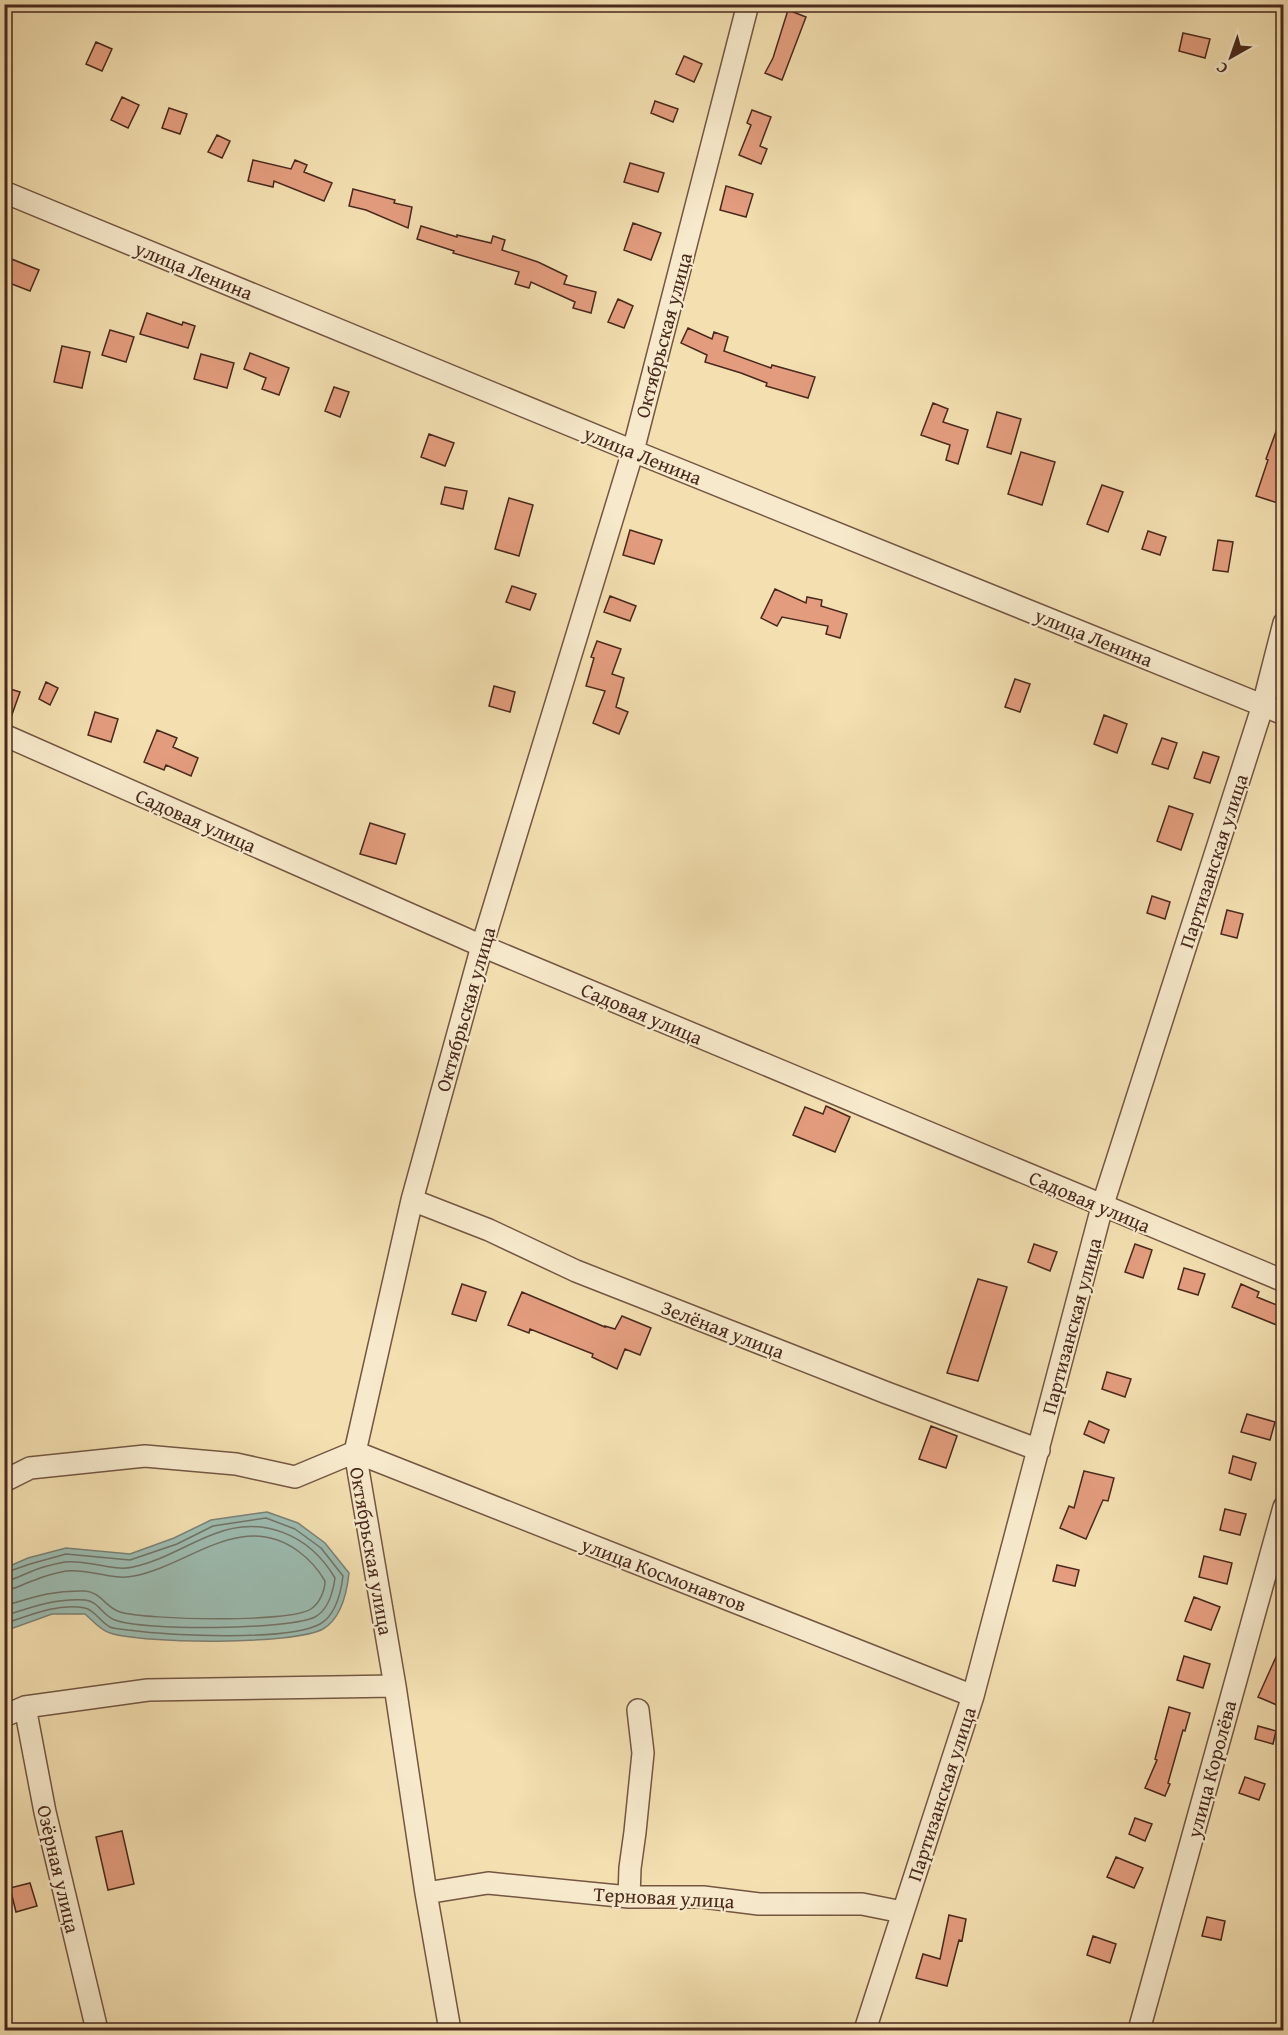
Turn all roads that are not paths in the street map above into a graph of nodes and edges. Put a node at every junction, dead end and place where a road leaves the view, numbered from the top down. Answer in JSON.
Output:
{"nodes":[{"id":1,"x":748,"y":4,"type":"edge"},
{"id":2,"x":4,"y":192,"type":"edge"},
{"id":3,"x":633,"y":451,"type":"junction"},
{"id":4,"x":1284,"y":623,"type":"edge"},
{"id":5,"x":1263,"y":705,"type":"junction"},
{"id":6,"x":1284,"y":714,"type":"edge"},
{"id":7,"x":4,"y":735,"type":"edge"},
{"id":8,"x":482,"y":946,"type":"junction"},
{"id":9,"x":412,"y":1200,"type":"junction"},
{"id":10,"x":1102,"y":1206,"type":"junction"},
{"id":11,"x":1284,"y":1281,"type":"edge"},
{"id":12,"x":1039,"y":1450,"type":"junction"},
{"id":13,"x":355,"y":1452,"type":"junction"},
{"id":14,"x":4,"y":1481,"type":"edge"},
{"id":15,"x":1284,"y":1508,"type":"edge"},
{"id":16,"x":395,"y":1686,"type":"junction"},
{"id":17,"x":974,"y":1696,"type":"junction"},
{"id":18,"x":25,"y":1707,"type":"junction"},
{"id":19,"x":638,"y":1710,"type":"dead end"},
{"id":20,"x":4,"y":1716,"type":"edge"},
{"id":21,"x":426,"y":1893,"type":"junction"},
{"id":22,"x":629,"y":1897,"type":"junction"},
{"id":23,"x":902,"y":1912,"type":"junction"},
{"id":24,"x":97,"y":2031,"type":"edge"},
{"id":25,"x":450,"y":2031,"type":"edge"},
{"id":26,"x":865,"y":2031,"type":"edge"},
{"id":27,"x":1139,"y":2031,"type":"edge"}],
"edges":[{"from":1,"to":3,"type":"street","name":"Октябрьская улица"},
{"from":2,"to":3,"type":"street","name":"улица Ленина"},
{"from":3,"to":5,"type":"street","name":"улица Ленина"},
{"from":3,"to":8,"type":"street","name":"Октябрьская улица"},
{"from":4,"to":5,"type":"street","name":"Партизанская улица"},
{"from":5,"to":6,"type":"street","name":"улица Ленина"},
{"from":5,"to":10,"type":"street","name":"Партизанская улица"},
{"from":7,"to":8,"type":"street","name":"Садовая улица"},
{"from":8,"to":9,"type":"street","name":"Октябрьская улица"},
{"from":8,"to":10,"type":"street","name":"Садовая улица"},
{"from":9,"to":12,"type":"street","name":"Зелёная улица"},
{"from":9,"to":13,"type":"street","name":"Октябрьская улица"},
{"from":10,"to":11,"type":"street","name":"Садовая улица"},
{"from":10,"to":12,"type":"street","name":"Партизанская улица"},
{"from":12,"to":17,"type":"street","name":"Партизанская улица"},
{"from":13,"to":14,"type":"street"},
{"from":13,"to":16,"type":"street","name":"Октябрьская улица"},
{"from":13,"to":17,"type":"street","name":"улица Космонавтов"},
{"from":15,"to":27,"type":"street","name":"улица Королёва"},
{"from":16,"to":18,"type":"street"},
{"from":16,"to":21,"type":"street","name":"Октябрьская улица"},
{"from":17,"to":23,"type":"street","name":"Партизанская улица"},
{"from":18,"to":20,"type":"street"},
{"from":18,"to":24,"type":"street","name":"Озёрная улица"},
{"from":19,"to":22,"type":"street"},
{"from":21,"to":22,"type":"street","name":"Терновая улица"},
{"from":21,"to":25,"type":"street","name":"Октябрьская улица"},
{"from":22,"to":23,"type":"street","name":"Терновая улица"},
{"from":23,"to":26,"type":"street","name":"Партизанская улица"}]}
